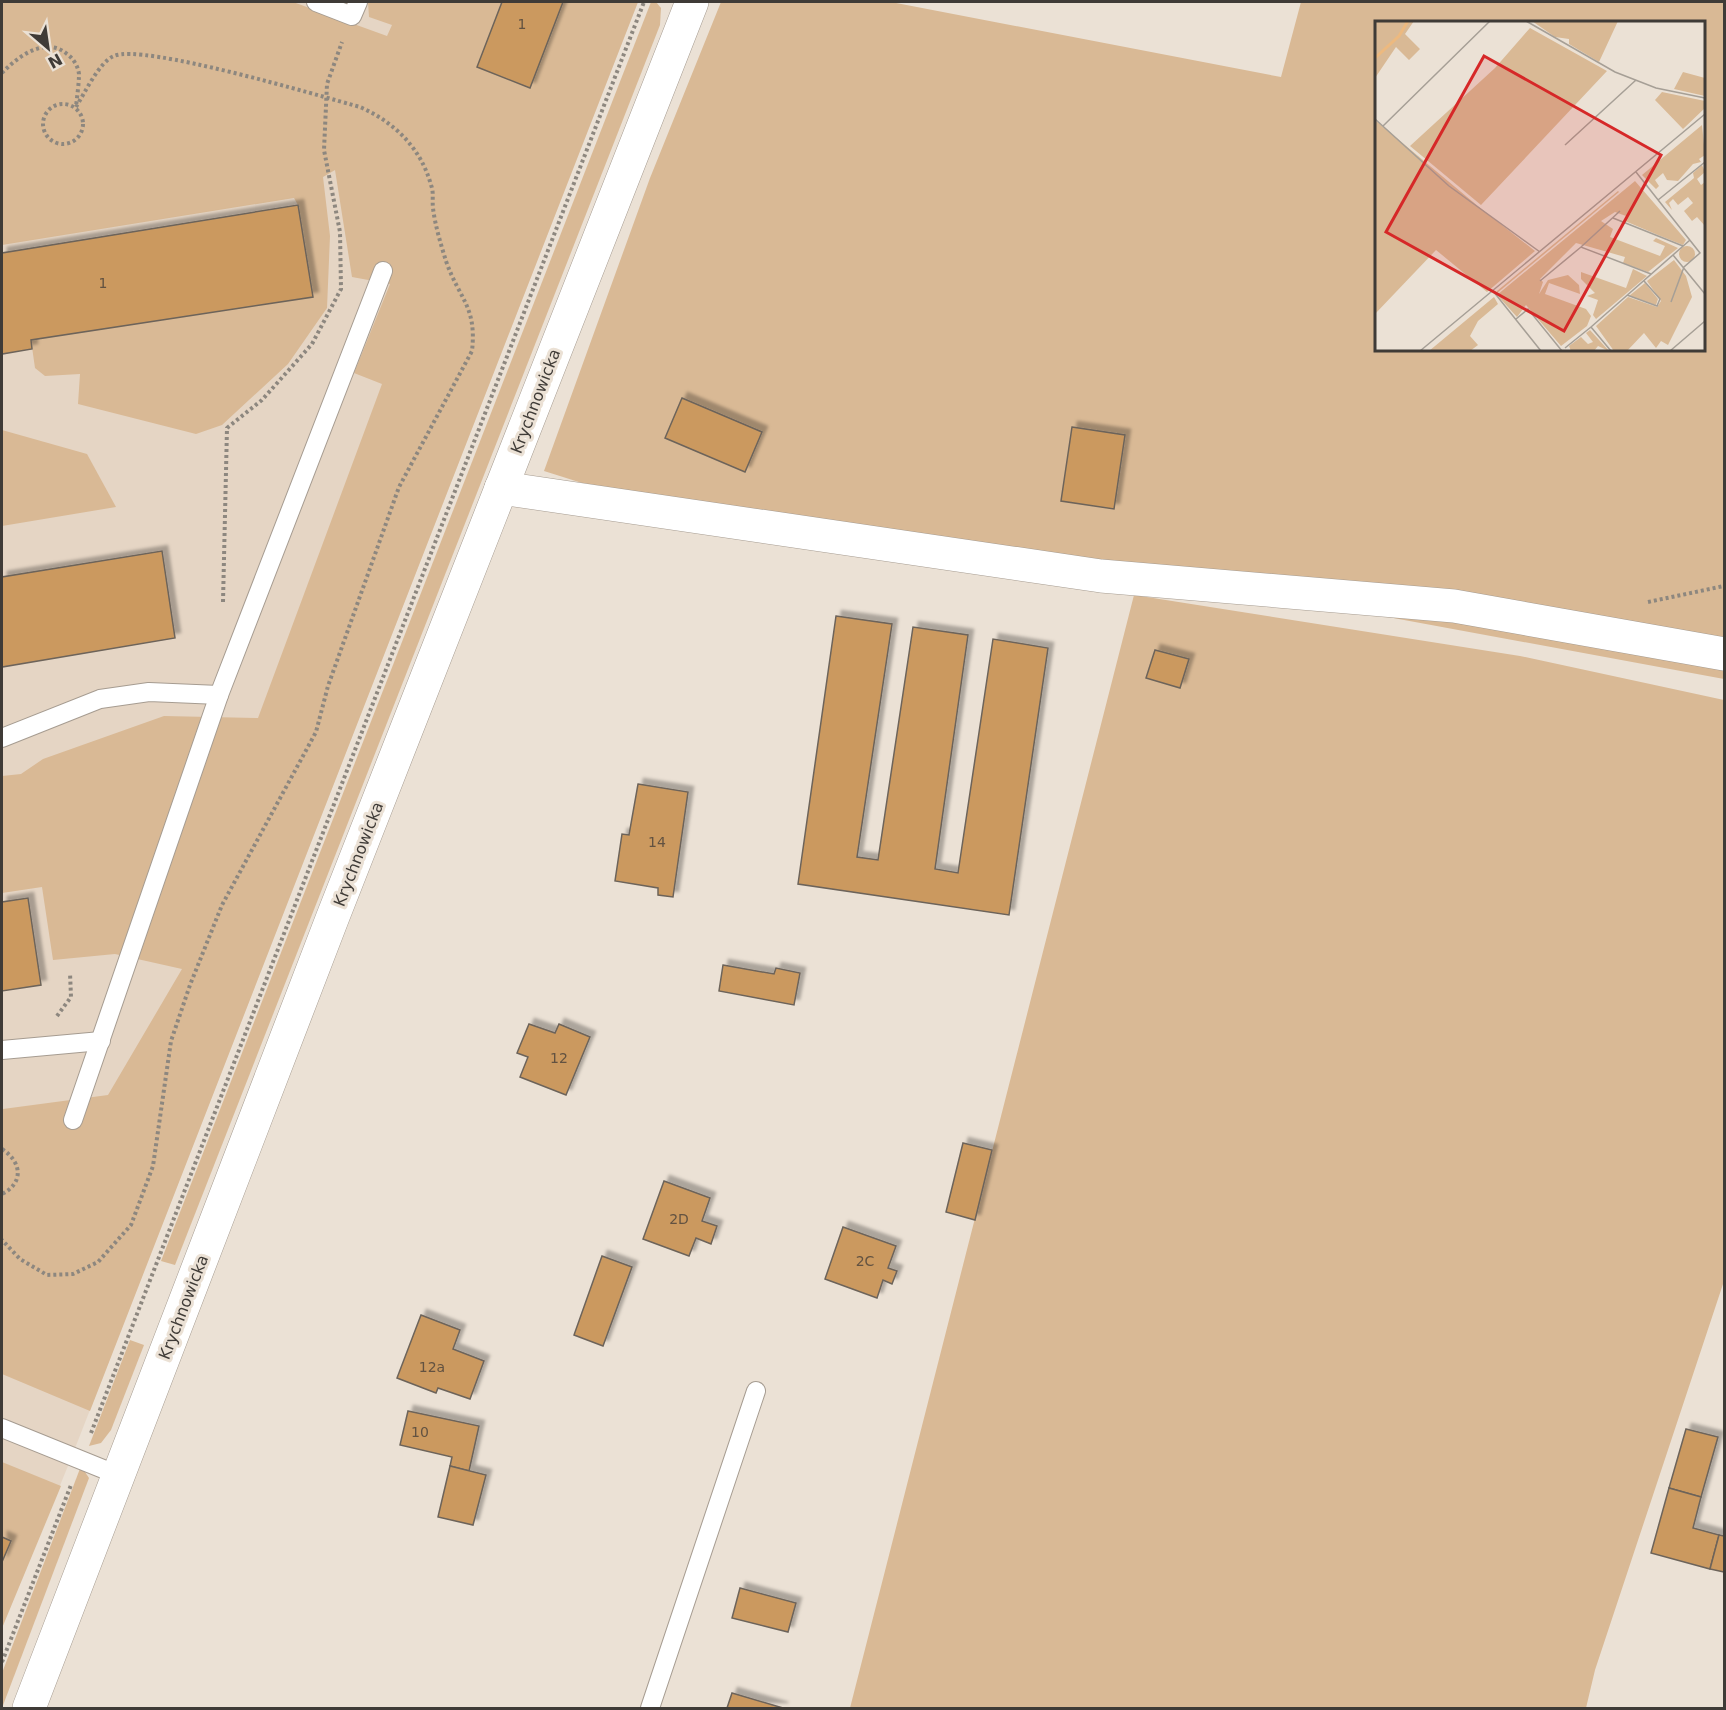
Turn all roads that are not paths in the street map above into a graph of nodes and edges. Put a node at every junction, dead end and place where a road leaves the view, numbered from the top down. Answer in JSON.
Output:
{"nodes":[{"id":1,"x":316,"y":2,"type":"edge"},
{"id":2,"x":692,"y":2,"type":"edge"},
{"id":3,"x":355,"y":9,"type":"edge"},
{"id":4,"x":383,"y":271,"type":"dead end"},
{"id":5,"x":501,"y":488,"type":"junction"},
{"id":6,"x":1725,"y":654,"type":"edge"},
{"id":7,"x":219,"y":695,"type":"junction"},
{"id":8,"x":2,"y":738,"type":"edge"},
{"id":9,"x":101,"y":1041,"type":"junction"},
{"id":10,"x":2,"y":1050,"type":"edge"},
{"id":11,"x":73,"y":1120,"type":"dead end"},
{"id":12,"x":756,"y":1391,"type":"dead end"},
{"id":13,"x":2,"y":1428,"type":"edge"},
{"id":14,"x":118,"y":1475,"type":"junction"},
{"id":15,"x":29,"y":1708,"type":"edge"},
{"id":16,"x":650,"y":1708,"type":"edge"}],
"edges":[{"from":1,"to":3,"type":"lane"},
{"from":2,"to":5,"type":"street","name":"Krychnowicka"},
{"from":4,"to":7,"type":"lane"},
{"from":5,"to":6,"type":"street"},
{"from":5,"to":14,"type":"street","name":"Krychnowicka"},
{"from":7,"to":8,"type":"lane"},
{"from":7,"to":9,"type":"lane"},
{"from":9,"to":10,"type":"lane"},
{"from":9,"to":11,"type":"lane"},
{"from":12,"to":16,"type":"lane"},
{"from":13,"to":14,"type":"lane"},
{"from":14,"to":15,"type":"street","name":"Krychnowicka"}]}
